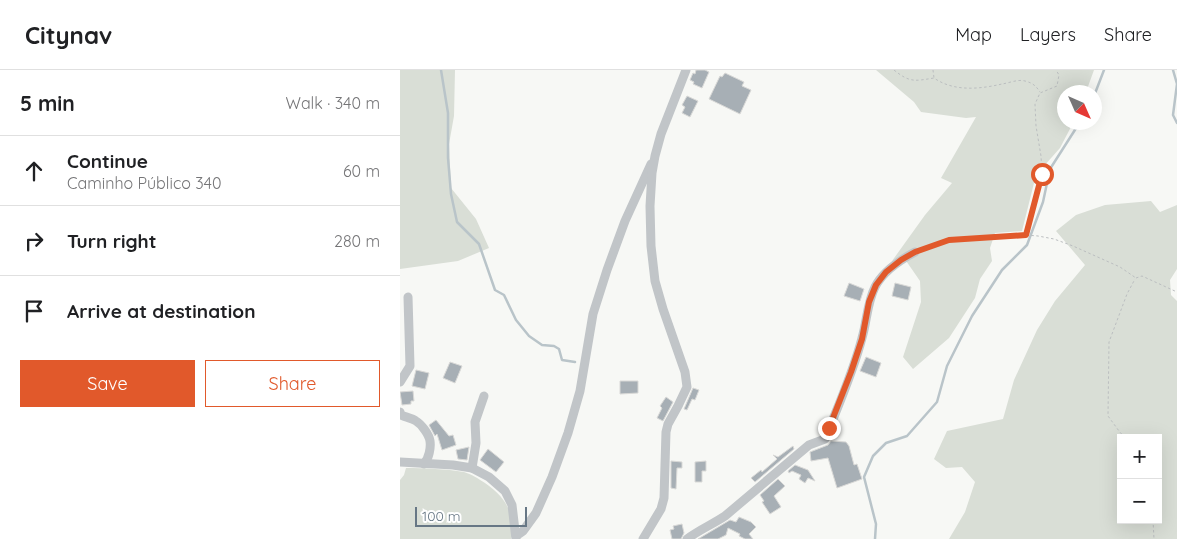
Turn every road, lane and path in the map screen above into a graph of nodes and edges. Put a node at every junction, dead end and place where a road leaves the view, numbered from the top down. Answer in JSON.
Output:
{"nodes":[{"id":1,"x":686,"y":70,"type":"edge"},
{"id":2,"x":894,"y":70,"type":"edge"},
{"id":3,"x":933,"y":70,"type":"edge"},
{"id":4,"x":1056,"y":70,"type":"edge"},
{"id":5,"x":934,"y":78,"type":"junction"},
{"id":6,"x":1040,"y":93,"type":"junction"},
{"id":7,"x":655,"y":156,"type":"junction"},
{"id":8,"x":1026,"y":235,"type":"junction"},
{"id":9,"x":915,"y":252,"type":"joint"},
{"id":10,"x":1136,"y":278,"type":"junction"},
{"id":11,"x":1177,"y":292,"type":"edge"},
{"id":12,"x":408,"y":298,"type":"dead end"},
{"id":13,"x":400,"y":382,"type":"edge"},
{"id":14,"x":484,"y":396,"type":"dead end"},
{"id":15,"x":400,"y":412,"type":"edge"},
{"id":16,"x":1122,"y":434,"type":"edge"},
{"id":17,"x":400,"y":462,"type":"edge"},
{"id":18,"x":424,"y":464,"type":"junction"},
{"id":19,"x":472,"y":468,"type":"junction"},
{"id":20,"x":1153,"y":524,"type":"edge"},
{"id":21,"x":516,"y":538,"type":"edge"},
{"id":22,"x":643,"y":539,"type":"edge"},
{"id":23,"x":687,"y":539,"type":"edge"},
{"id":24,"x":1154,"y":539,"type":"edge"}],
"edges":[{"from":1,"to":7,"type":"street"},
{"from":2,"to":5,"type":"path"},
{"from":3,"to":5,"type":"path"},
{"from":4,"to":6,"type":"path"},
{"from":5,"to":6,"type":"path"},
{"from":6,"to":8,"type":"path"},
{"from":7,"to":21,"type":"street"},
{"from":7,"to":22,"type":"street"},
{"from":8,"to":9,"type":"path"},
{"from":8,"to":10,"type":"path"},
{"from":9,"to":23,"type":"street"},
{"from":10,"to":11,"type":"path"},
{"from":10,"to":16,"type":"path"},
{"from":12,"to":13,"type":"street"},
{"from":14,"to":19,"type":"street"},
{"from":15,"to":18,"type":"street"},
{"from":17,"to":18,"type":"street"},
{"from":18,"to":19,"type":"street"},
{"from":19,"to":21,"type":"street"},
{"from":20,"to":24,"type":"path"}]}
